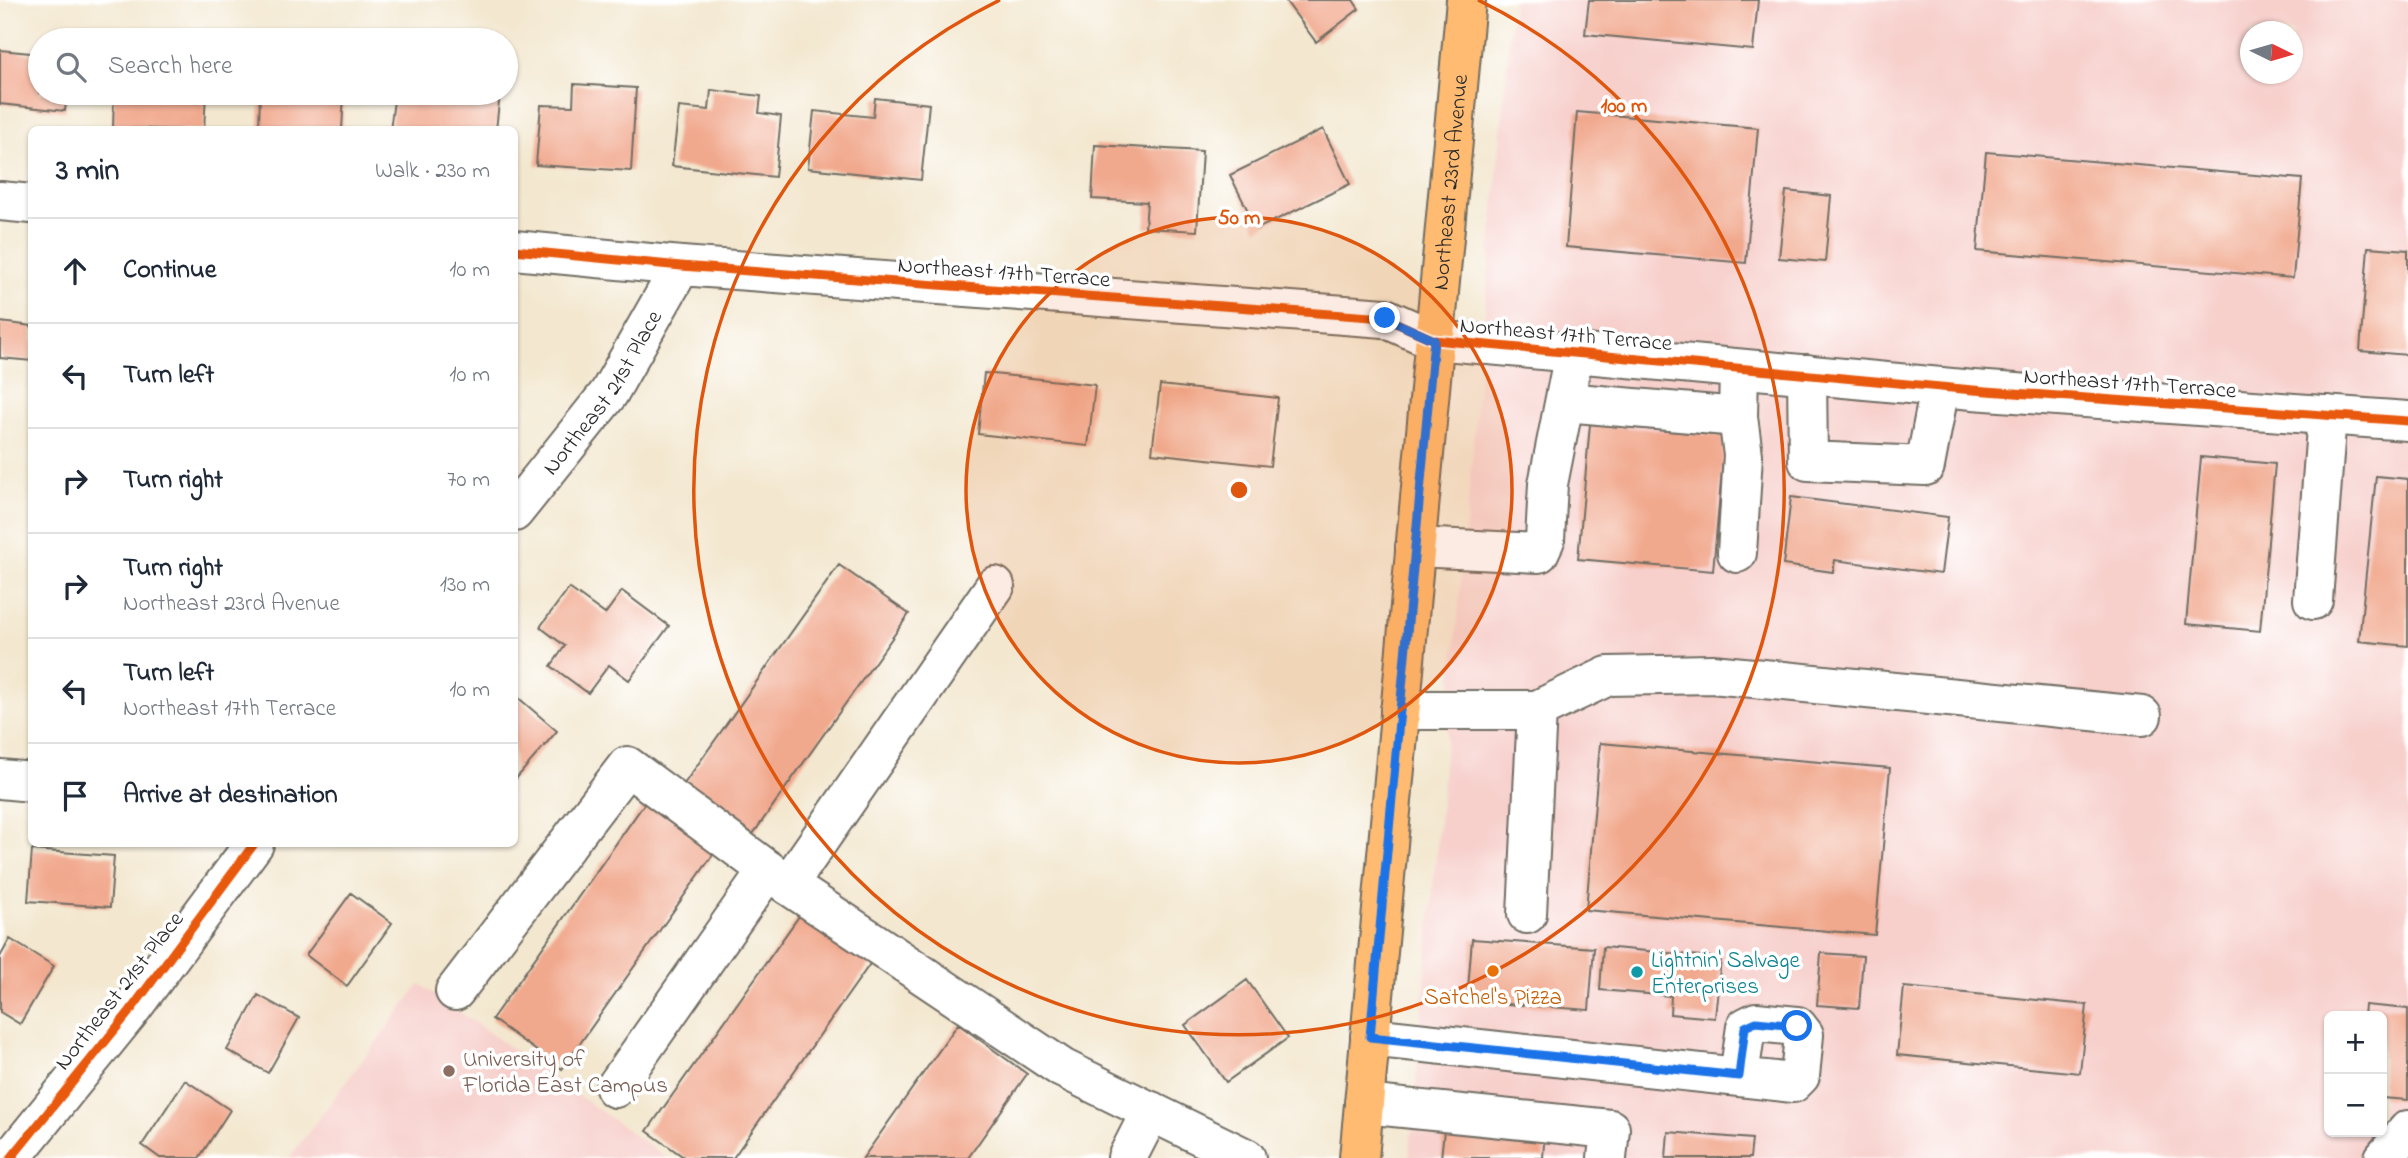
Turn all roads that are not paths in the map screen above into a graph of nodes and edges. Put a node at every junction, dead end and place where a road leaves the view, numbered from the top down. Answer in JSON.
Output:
{"nodes":[{"id":1,"x":1466,"y":0,"type":"edge"},
{"id":2,"x":0,"y":201,"type":"edge"},
{"id":3,"x":28,"y":204,"type":"edge"},
{"id":4,"x":518,"y":250,"type":"edge"},
{"id":5,"x":681,"y":266,"type":"junction"},
{"id":6,"x":1434,"y":340,"type":"junction"},
{"id":7,"x":1574,"y":353,"type":"junction"},
{"id":8,"x":1740,"y":369,"type":"junction"},
{"id":9,"x":1807,"y":374,"type":"junction"},
{"id":10,"x":1940,"y":387,"type":"junction"},
{"id":11,"x":1565,"y":402,"type":"junction"},
{"id":12,"x":2327,"y":415,"type":"junction"},
{"id":13,"x":1738,"y":417,"type":"junction"},
{"id":14,"x":2408,"y":421,"type":"edge"},
{"id":15,"x":518,"y":507,"type":"edge"},
{"id":16,"x":1415,"y":547,"type":"junction"},
{"id":17,"x":1737,"y":553,"type":"dead end"},
{"id":18,"x":995,"y":586,"type":"dead end"},
{"id":19,"x":2313,"y":600,"type":"dead end"},
{"id":20,"x":1537,"y":709,"type":"junction"},
{"id":21,"x":1400,"y":710,"type":"junction"},
{"id":22,"x":2142,"y":716,"type":"dead end"},
{"id":23,"x":0,"y":779,"type":"edge"},
{"id":24,"x":28,"y":782,"type":"edge"},
{"id":25,"x":252,"y":847,"type":"edge"},
{"id":26,"x":778,"y":877,"type":"junction"},
{"id":27,"x":1527,"y":914,"type":"dead end"},
{"id":28,"x":454,"y":990,"type":"dead end"},
{"id":29,"x":1370,"y":1037,"type":"junction"},
{"id":30,"x":1739,"y":1076,"type":"dead end"},
{"id":31,"x":615,"y":1088,"type":"dead end"},
{"id":32,"x":1364,"y":1104,"type":"junction"},
{"id":33,"x":1151,"y":1111,"type":"junction"},
{"id":34,"x":2408,"y":1130,"type":"edge"},
{"id":35,"x":11,"y":1158,"type":"edge"},
{"id":36,"x":1126,"y":1158,"type":"edge"},
{"id":37,"x":1246,"y":1158,"type":"edge"},
{"id":38,"x":1359,"y":1158,"type":"edge"},
{"id":39,"x":1607,"y":1158,"type":"edge"},
{"id":40,"x":2384,"y":1158,"type":"edge"}],
"edges":[{"from":1,"to":6,"type":"main road","name":"Northeast 23rd Avenue"},
{"from":2,"to":3,"type":"street"},
{"from":4,"to":5,"type":"street","name":"Northeast 17th Terrace"},
{"from":5,"to":6,"type":"street","name":"Northeast 17th Terrace"},
{"from":5,"to":15,"type":"street","name":"Northeast 21st Place"},
{"from":6,"to":7,"type":"street","name":"Northeast 17th Terrace"},
{"from":6,"to":16,"type":"main road","name":"Northeast 23rd Avenue"},
{"from":7,"to":8,"type":"street","name":"Northeast 17th Terrace"},
{"from":7,"to":11,"type":"street"},
{"from":8,"to":9,"type":"street","name":"Northeast 17th Terrace"},
{"from":8,"to":13,"type":"street"},
{"from":9,"to":10,"type":"street","name":"Northeast 17th Terrace"},
{"from":9,"to":10,"type":"street"},
{"from":10,"to":12,"type":"street","name":"Northeast 17th Terrace"},
{"from":11,"to":13,"type":"street"},
{"from":11,"to":16,"type":"street"},
{"from":12,"to":14,"type":"street","name":"Northeast 17th Terrace"},
{"from":12,"to":19,"type":"street"},
{"from":13,"to":17,"type":"street"},
{"from":16,"to":21,"type":"main road","name":"Northeast 23rd Avenue"},
{"from":18,"to":26,"type":"street"},
{"from":20,"to":21,"type":"street"},
{"from":20,"to":22,"type":"street"},
{"from":20,"to":27,"type":"street"},
{"from":21,"to":29,"type":"main road","name":"Northeast 23rd Avenue"},
{"from":23,"to":24,"type":"street"},
{"from":25,"to":35,"type":"street","name":"Northeast 21st Place"},
{"from":26,"to":28,"type":"street"},
{"from":26,"to":31,"type":"street"},
{"from":26,"to":33,"type":"street"},
{"from":29,"to":30,"type":"street"},
{"from":29,"to":32,"type":"main road","name":"Northeast 23rd Avenue"},
{"from":32,"to":38,"type":"main road","name":"Northeast 23rd Avenue"},
{"from":32,"to":39,"type":"street"},
{"from":33,"to":36,"type":"street"},
{"from":33,"to":37,"type":"street"},
{"from":34,"to":40,"type":"street"}]}
